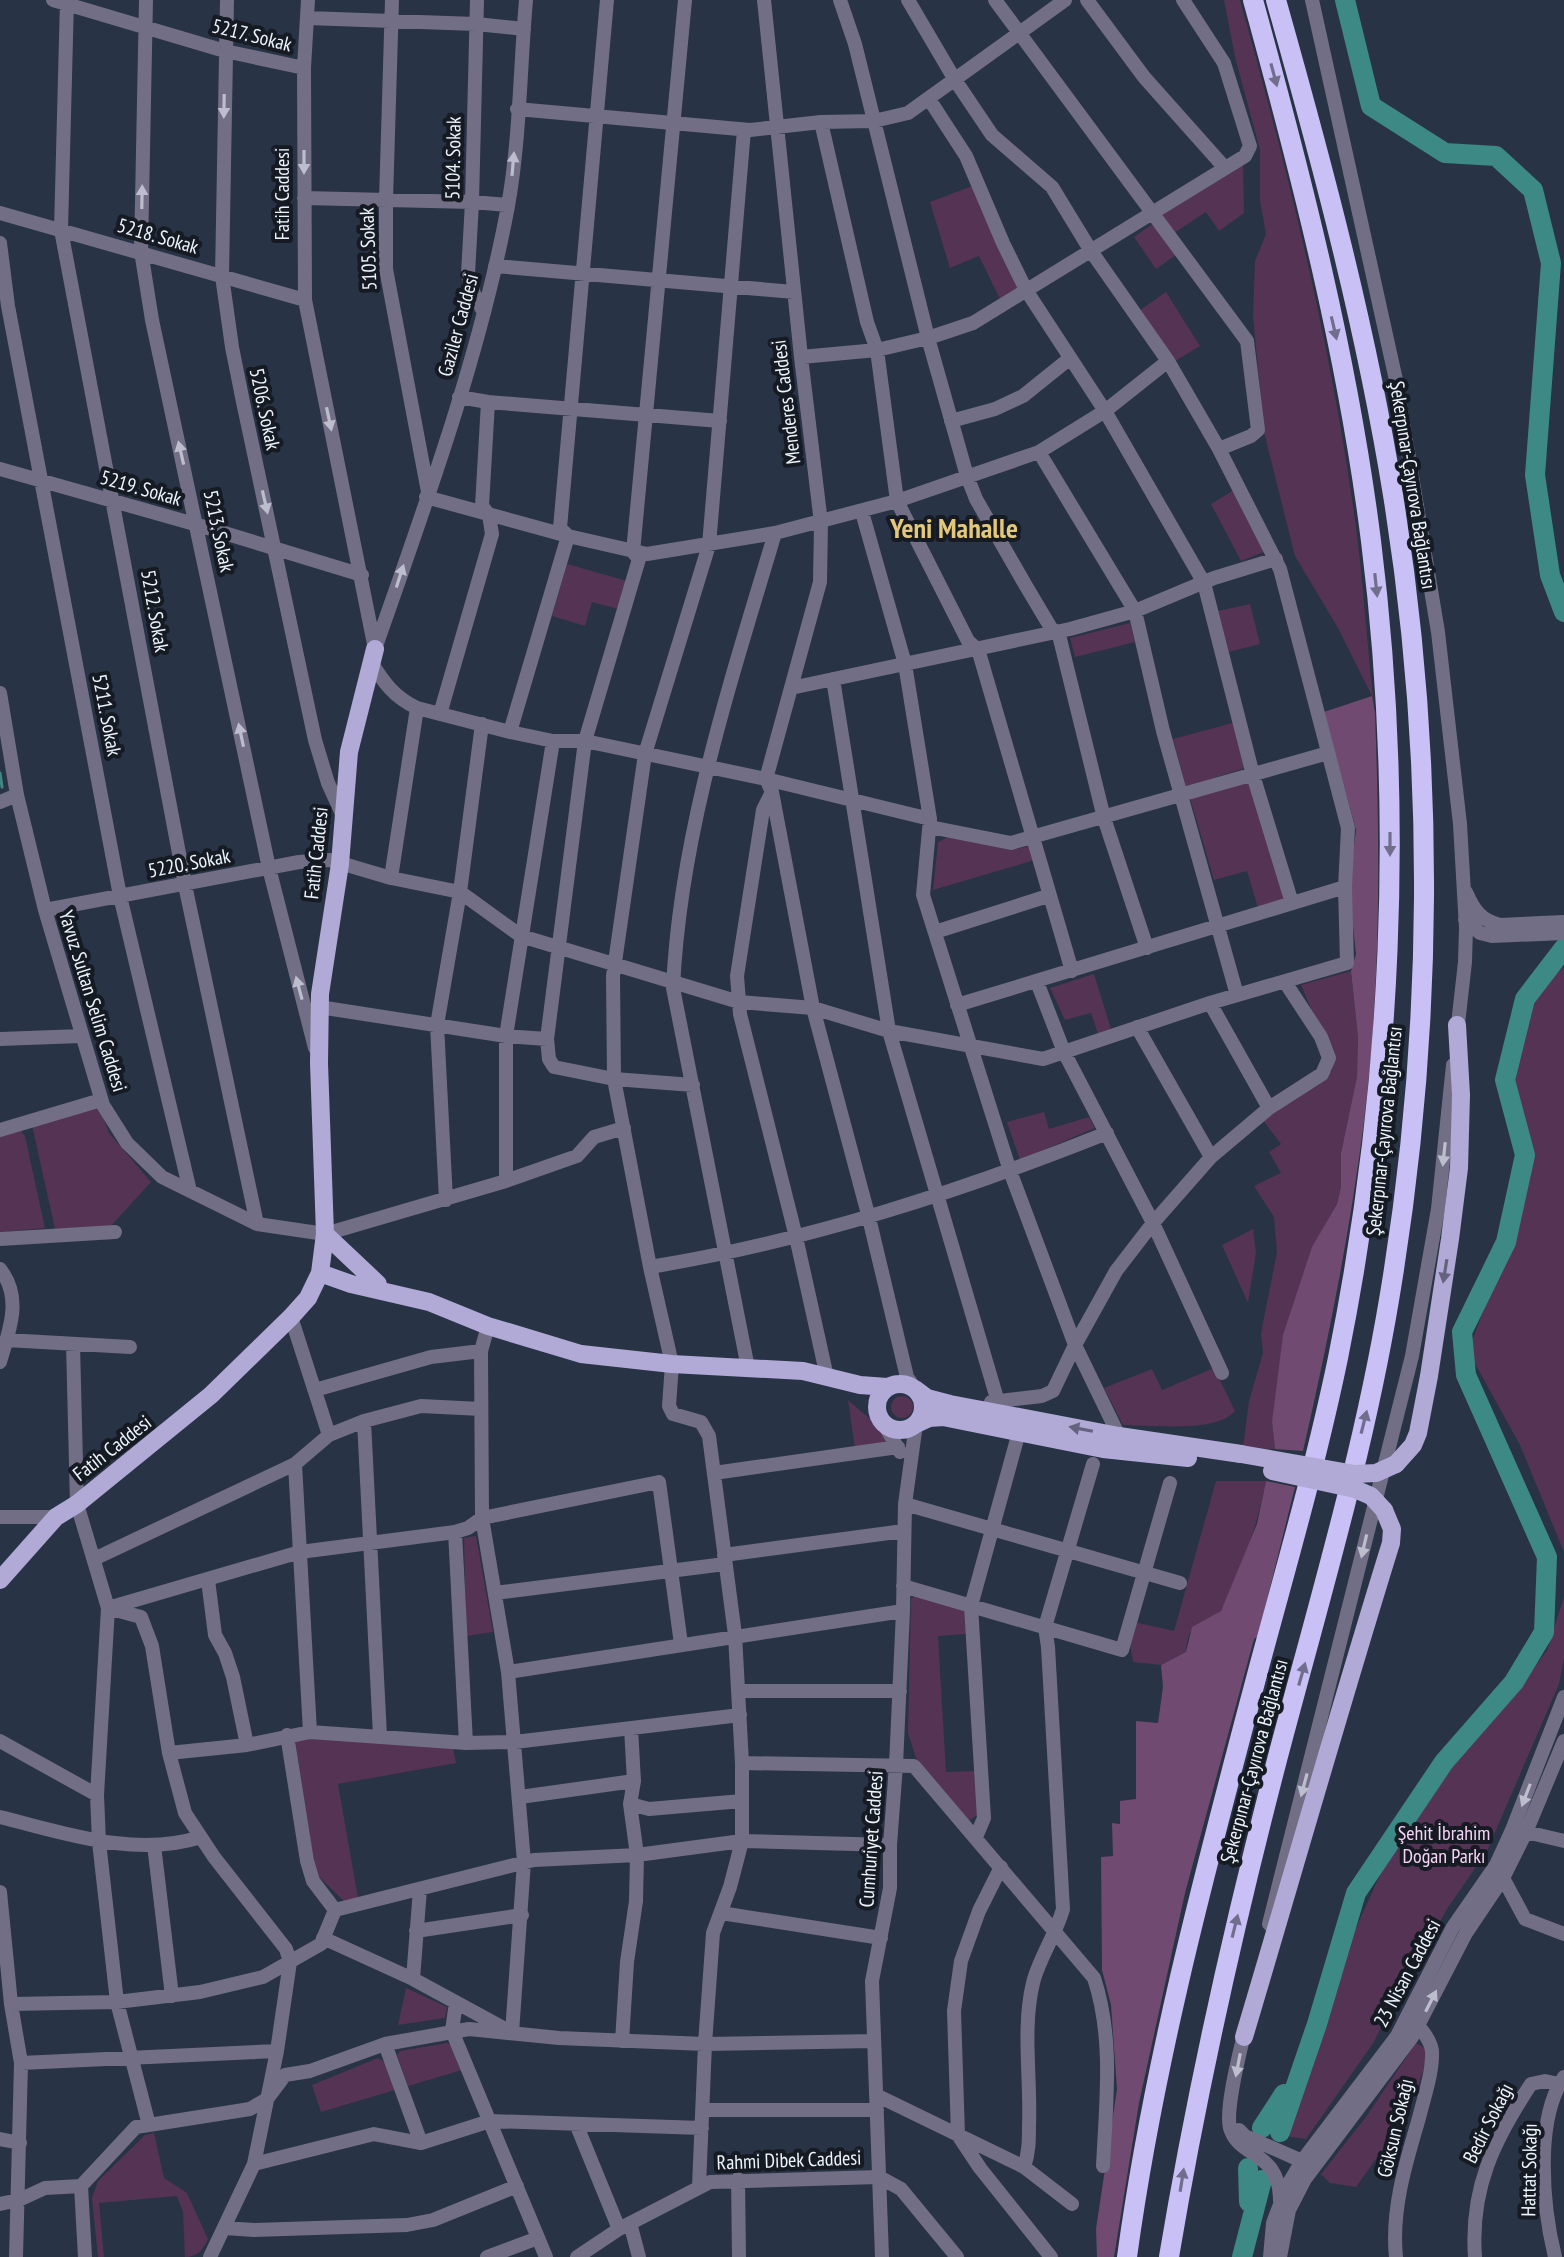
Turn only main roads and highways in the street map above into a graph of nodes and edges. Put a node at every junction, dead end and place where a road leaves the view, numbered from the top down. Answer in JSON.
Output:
{"nodes":[{"id":1,"x":1253,"y":0,"type":"edge"},
{"id":2,"x":1276,"y":0,"type":"edge"},
{"id":3,"x":373,"y":656,"type":"road end"},
{"id":4,"x":1457,"y":1025,"type":"road end"},
{"id":5,"x":325,"y":1234,"type":"junction"},
{"id":6,"x":321,"y":1268,"type":"junction"},
{"id":7,"x":351,"y":1284,"type":"junction"},
{"id":8,"x":378,"y":1284,"type":"junction"},
{"id":9,"x":398,"y":1295,"type":"junction"},
{"id":10,"x":308,"y":1298,"type":"junction"},
{"id":11,"x":827,"y":1377,"type":"junction"},
{"id":12,"x":887,"y":1387,"type":"junction"},
{"id":13,"x":915,"y":1389,"type":"junction"},
{"id":14,"x":883,"y":1424,"type":"junction"},
{"id":15,"x":916,"y":1424,"type":"junction"},
{"id":16,"x":1242,"y":1459,"type":"junction"},
{"id":17,"x":0,"y":1580,"type":"edge"},
{"id":18,"x":1244,"y":2037,"type":"road end"},
{"id":19,"x":1127,"y":2257,"type":"edge"},
{"id":20,"x":1169,"y":2257,"type":"edge"}],
"edges":[{"from":1,"to":19,"type":"highway","name":"Şekerpınar-Çayırova Bağlantısı","one_way":true},
{"from":20,"to":2,"type":"highway","name":"Şekerpınar-Çayırova Bağlantısı","one_way":true},
{"from":3,"to":5,"type":"main road","name":"Fatih Caddesi"},
{"from":4,"to":16,"type":"main road","one_way":true,"bridge":true},
{"from":5,"to":6,"type":"main road","name":"Fatih Caddesi"},
{"from":5,"to":8,"type":"main road"},
{"from":6,"to":7,"type":"main road"},
{"from":6,"to":8,"type":"main road"},
{"from":6,"to":10,"type":"main road","name":"Fatih Caddesi"},
{"from":7,"to":9,"type":"main road"},
{"from":7,"to":10,"type":"main road"},
{"from":8,"to":9,"type":"main road"},
{"from":9,"to":11,"type":"main road"},
{"from":10,"to":17,"type":"main road","name":"Fatih Caddesi"},
{"from":11,"to":12,"type":"main road"},
{"from":11,"to":14,"type":"main road"},
{"from":12,"to":13,"type":"main road"},
{"from":12,"to":14,"type":"main road"},
{"from":13,"to":15,"type":"main road"},
{"from":16,"to":13,"type":"main road","one_way":true},
{"from":14,"to":15,"type":"main road"},
{"from":15,"to":16,"type":"main road"},
{"from":16,"to":18,"type":"main road","bridge":true}]}
